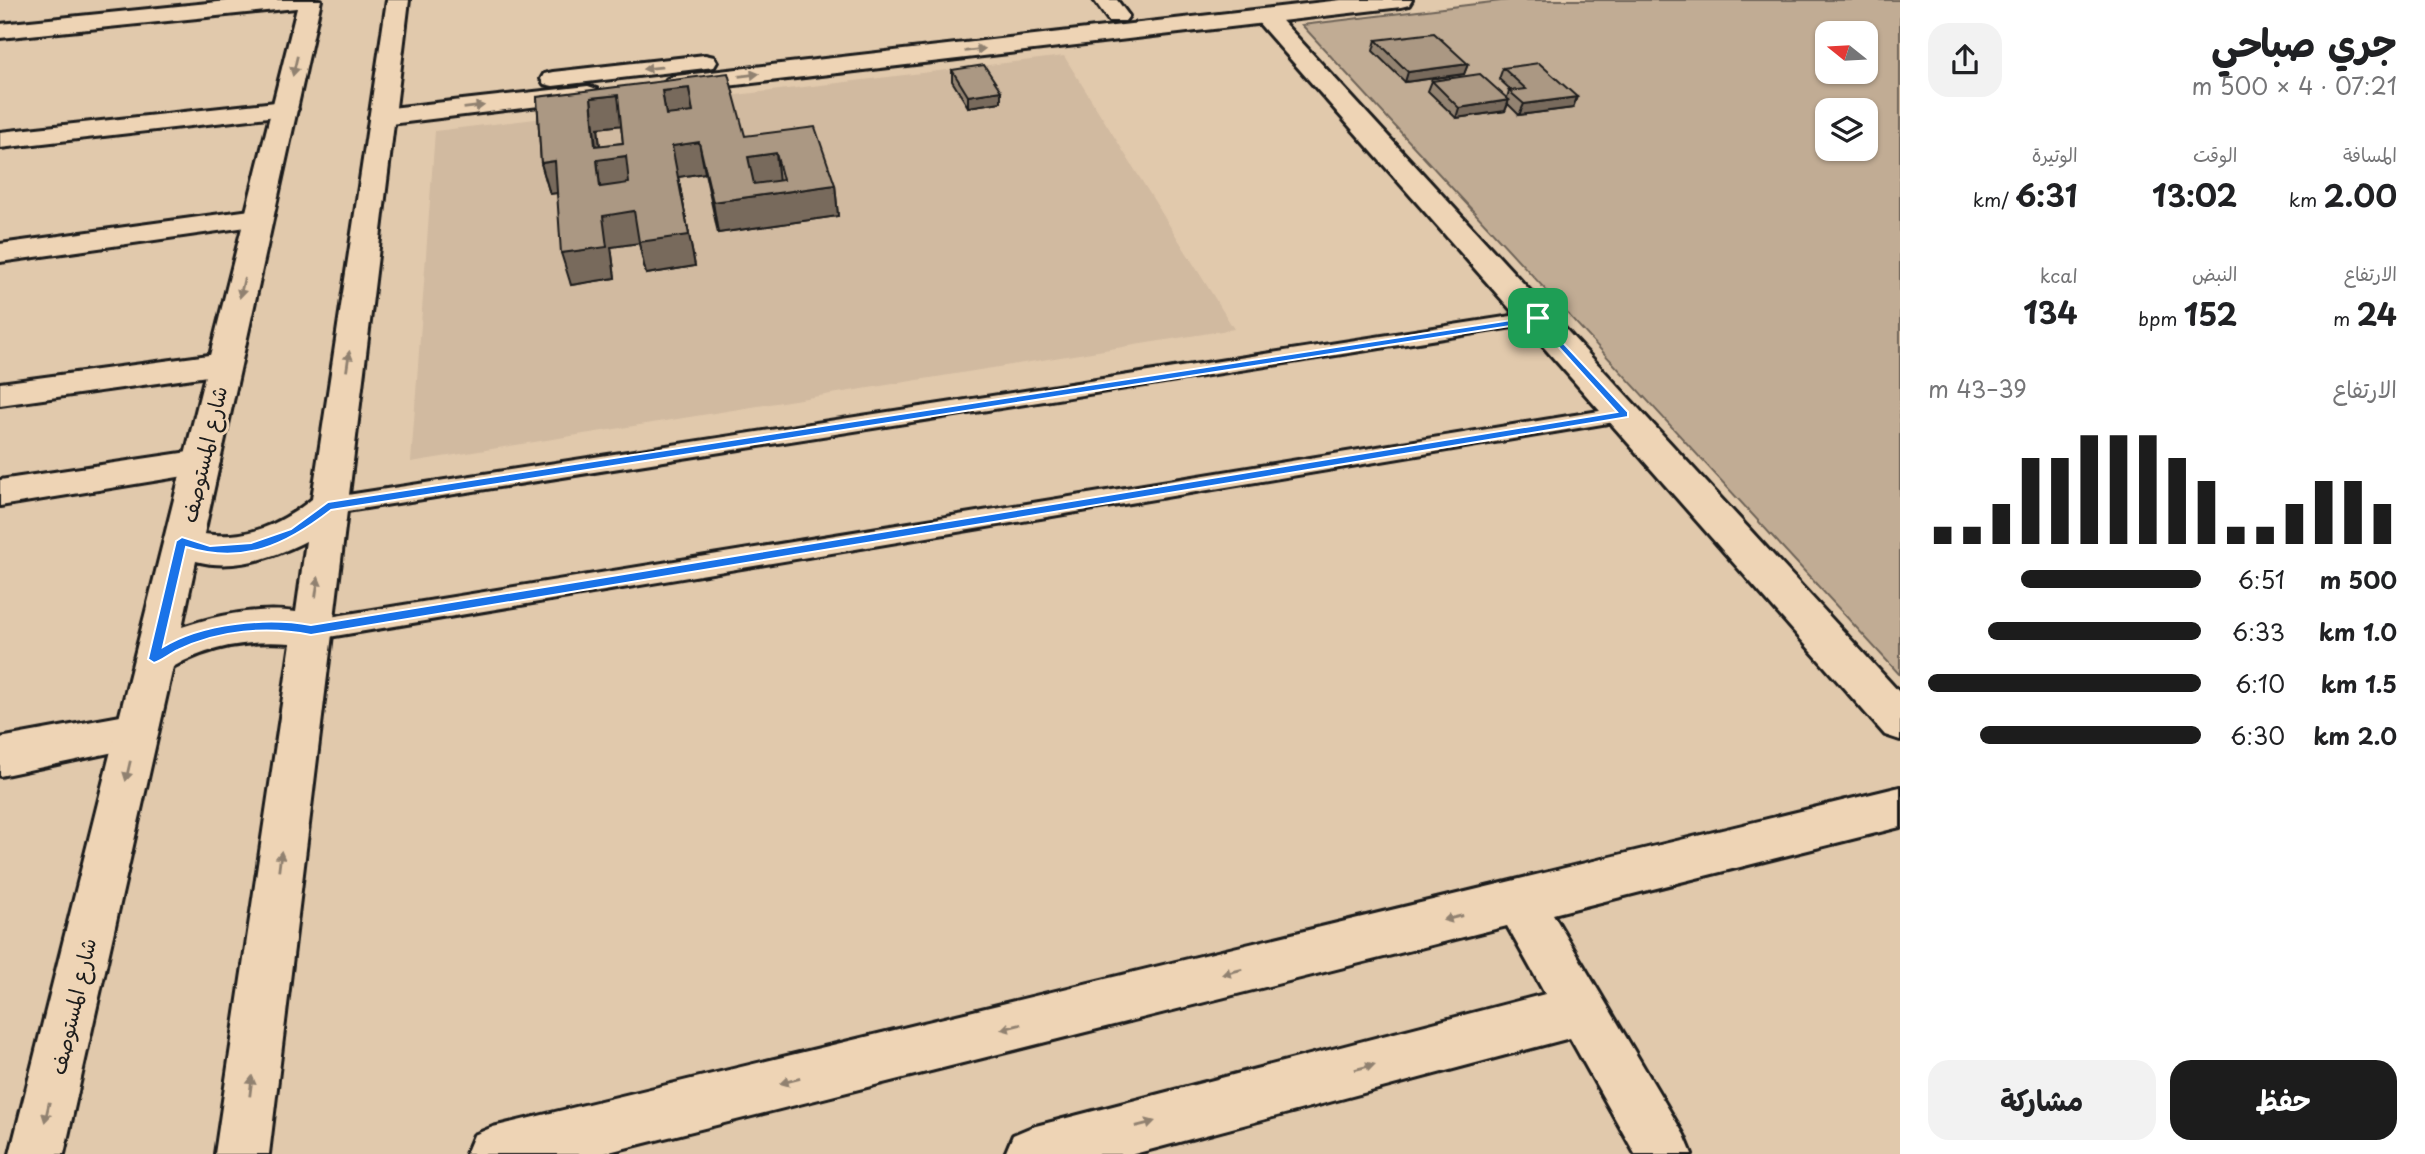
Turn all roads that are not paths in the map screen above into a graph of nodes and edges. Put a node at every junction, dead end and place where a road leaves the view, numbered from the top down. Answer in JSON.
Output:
{"nodes":[{"id":1,"x":308,"y":0,"type":"edge"},
{"id":2,"x":398,"y":0,"type":"edge"},
{"id":3,"x":1401,"y":0,"type":"edge"},
{"id":4,"x":1111,"y":8,"type":"edge"},
{"id":5,"x":1261,"y":8,"type":"edge"},
{"id":6,"x":0,"y":31,"type":"edge"},
{"id":7,"x":431,"y":102,"type":"junction"},
{"id":8,"x":383,"y":107,"type":"junction"},
{"id":9,"x":285,"y":109,"type":"junction"},
{"id":10,"x":0,"y":140,"type":"edge"},
{"id":11,"x":258,"y":218,"type":"junction"},
{"id":12,"x":0,"y":253,"type":"edge"},
{"id":13,"x":1538,"y":318,"type":"junction"},
{"id":14,"x":224,"y":364,"type":"junction"},
{"id":15,"x":0,"y":394,"type":"edge"},
{"id":16,"x":1624,"y":414,"type":"junction"},
{"id":17,"x":202,"y":462,"type":"junction"},
{"id":18,"x":0,"y":494,"type":"edge"},
{"id":19,"x":328,"y":506,"type":"junction"},
{"id":20,"x":182,"y":541,"type":"junction"},
{"id":21,"x":311,"y":630,"type":"junction"},
{"id":22,"x":154,"y":659,"type":"junction"},
{"id":23,"x":1900,"y":722,"type":"edge"},
{"id":24,"x":137,"y":731,"type":"junction"},
{"id":25,"x":0,"y":757,"type":"edge"},
{"id":26,"x":1900,"y":807,"type":"edge"},
{"id":27,"x":1519,"y":902,"type":"junction"},
{"id":28,"x":1582,"y":1010,"type":"junction"},
{"id":29,"x":520,"y":1150,"type":"edge"},
{"id":30,"x":1038,"y":1153,"type":"edge"},
{"id":31,"x":37,"y":1154,"type":"edge"},
{"id":32,"x":242,"y":1154,"type":"edge"},
{"id":33,"x":1665,"y":1154,"type":"edge"}],
"edges":[{"from":1,"to":6,"type":"street"},
{"from":1,"to":9,"type":"street","name":"شارع المستوصف","one_way":true},
{"from":2,"to":8,"type":"street"},
{"from":3,"to":5,"type":"street"},
{"from":4,"to":5,"type":"street"},
{"from":4,"to":7,"type":"street","one_way":true},
{"from":7,"to":5,"type":"street","one_way":true},
{"from":5,"to":13,"type":"street"},
{"from":7,"to":8,"type":"street"},
{"from":19,"to":8,"type":"street","one_way":true},
{"from":9,"to":10,"type":"street"},
{"from":9,"to":11,"type":"street","name":"شارع المستوصف"},
{"from":11,"to":12,"type":"street"},
{"from":11,"to":14,"type":"street","name":"شارع المستوصف","one_way":true},
{"from":13,"to":16,"type":"street"},
{"from":13,"to":19,"type":"lane"},
{"from":14,"to":15,"type":"street"},
{"from":14,"to":17,"type":"street","name":"شارع المستوصف"},
{"from":16,"to":21,"type":"lane"},
{"from":16,"to":23,"type":"street"},
{"from":17,"to":18,"type":"street"},
{"from":17,"to":20,"type":"street","name":"شارع المستوصف"},
{"from":19,"to":20,"type":"street"},
{"from":21,"to":19,"type":"street","one_way":true},
{"from":20,"to":22,"type":"street","name":"شارع المستوصف"},
{"from":21,"to":22,"type":"street"},
{"from":32,"to":21,"type":"street","one_way":true},
{"from":22,"to":24,"type":"street","name":"شارع المستوصف"},
{"from":24,"to":25,"type":"street"},
{"from":24,"to":31,"type":"street","name":"شارع المستوصف","one_way":true},
{"from":26,"to":27,"type":"street"},
{"from":27,"to":28,"type":"street"},
{"from":27,"to":29,"type":"street","one_way":true},
{"from":30,"to":28,"type":"street","one_way":true},
{"from":28,"to":33,"type":"street"}]}
